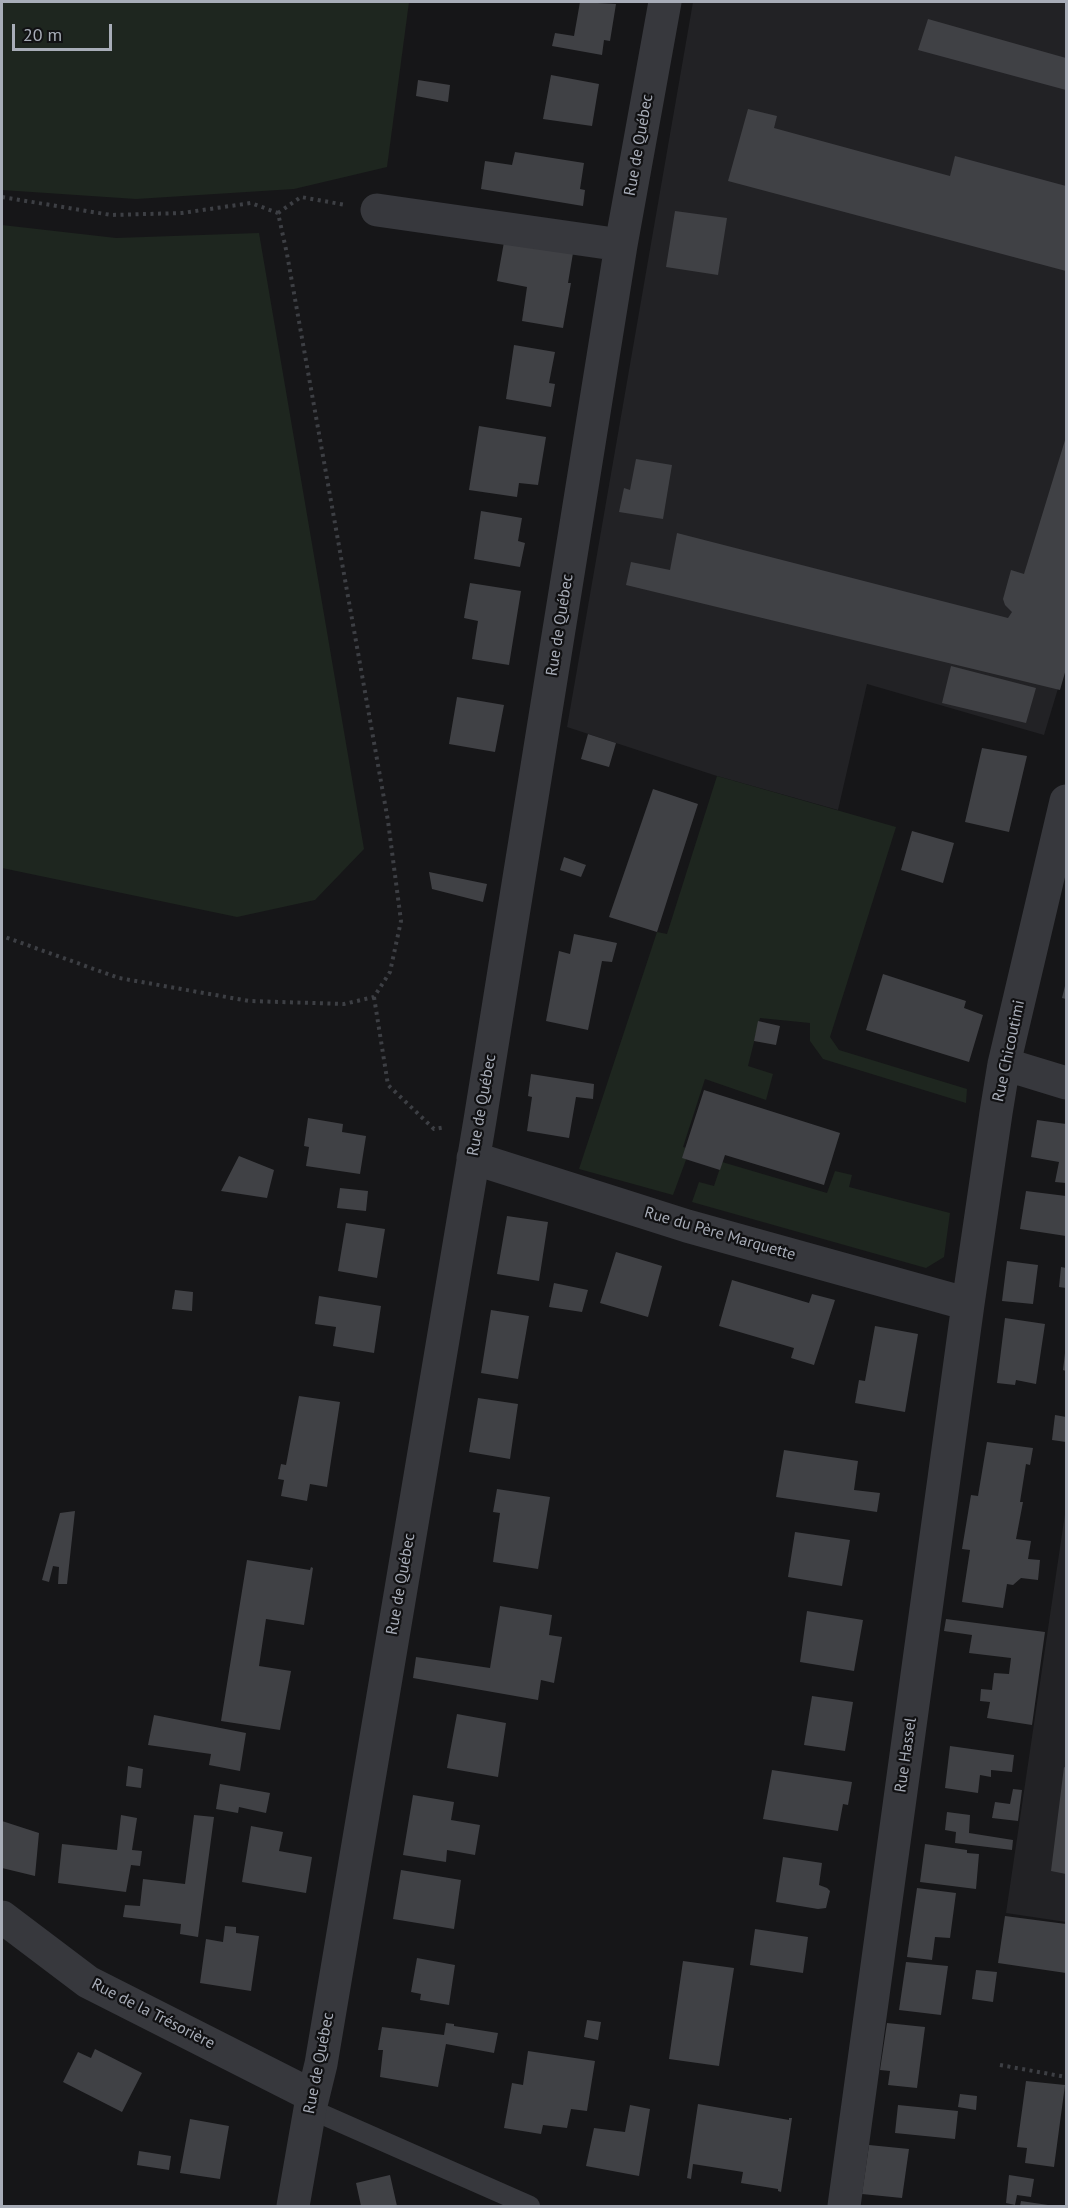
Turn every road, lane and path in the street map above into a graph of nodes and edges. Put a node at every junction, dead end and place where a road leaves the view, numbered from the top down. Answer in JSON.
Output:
{"nodes":[{"id":1,"x":665,"y":2,"type":"edge"},
{"id":2,"x":2,"y":197,"type":"edge"},
{"id":3,"x":377,"y":210,"type":"joint"},
{"id":4,"x":278,"y":213,"type":"junction"},
{"id":5,"x":621,"y":245,"type":"junction"},
{"id":6,"x":1066,"y":801,"type":"edge"},
{"id":7,"x":2,"y":936,"type":"edge"},
{"id":8,"x":374,"y":997,"type":"junction"},
{"id":9,"x":1004,"y":1064,"type":"junction"},
{"id":10,"x":1066,"y":1083,"type":"edge"},
{"id":11,"x":480,"y":1120,"type":"junction"},
{"id":12,"x":473,"y":1158,"type":"junction"},
{"id":13,"x":968,"y":1304,"type":"junction"},
{"id":14,"x":2,"y":1917,"type":"edge"},
{"id":15,"x":1000,"y":2065,"type":"dead end"},
{"id":16,"x":1066,"y":2077,"type":"edge"},
{"id":17,"x":312,"y":2102,"type":"junction"},
{"id":18,"x":293,"y":2206,"type":"edge"},
{"id":19,"x":530,"y":2206,"type":"edge"},
{"id":20,"x":844,"y":2206,"type":"edge"}],
"edges":[{"from":1,"to":5,"type":"street","name":"Rue de Québec"},
{"from":2,"to":4,"type":"path"},
{"from":3,"to":4,"type":"path"},
{"from":3,"to":5,"type":"street"},
{"from":4,"to":8,"type":"path"},
{"from":5,"to":11,"type":"street","name":"Rue de Québec"},
{"from":6,"to":9,"type":"street","name":"Rue Chicoutimi"},
{"from":7,"to":8,"type":"path"},
{"from":8,"to":11,"type":"path"},
{"from":9,"to":10,"type":"street"},
{"from":9,"to":13,"type":"street","name":"Rue Chicoutimi"},
{"from":11,"to":12,"type":"street","name":"Rue de Québec"},
{"from":12,"to":13,"type":"street","name":"Rue du Père Marquette"},
{"from":12,"to":17,"type":"street","name":"Rue de Québec"},
{"from":13,"to":20,"type":"street","name":"Rue Hassel"},
{"from":14,"to":17,"type":"street","name":"Rue de la Trésorière"},
{"from":15,"to":16,"type":"path"},
{"from":17,"to":18,"type":"street","name":"Rue de Québec"},
{"from":17,"to":19,"type":"lane","name":"Rue de la Trésorière"}]}
